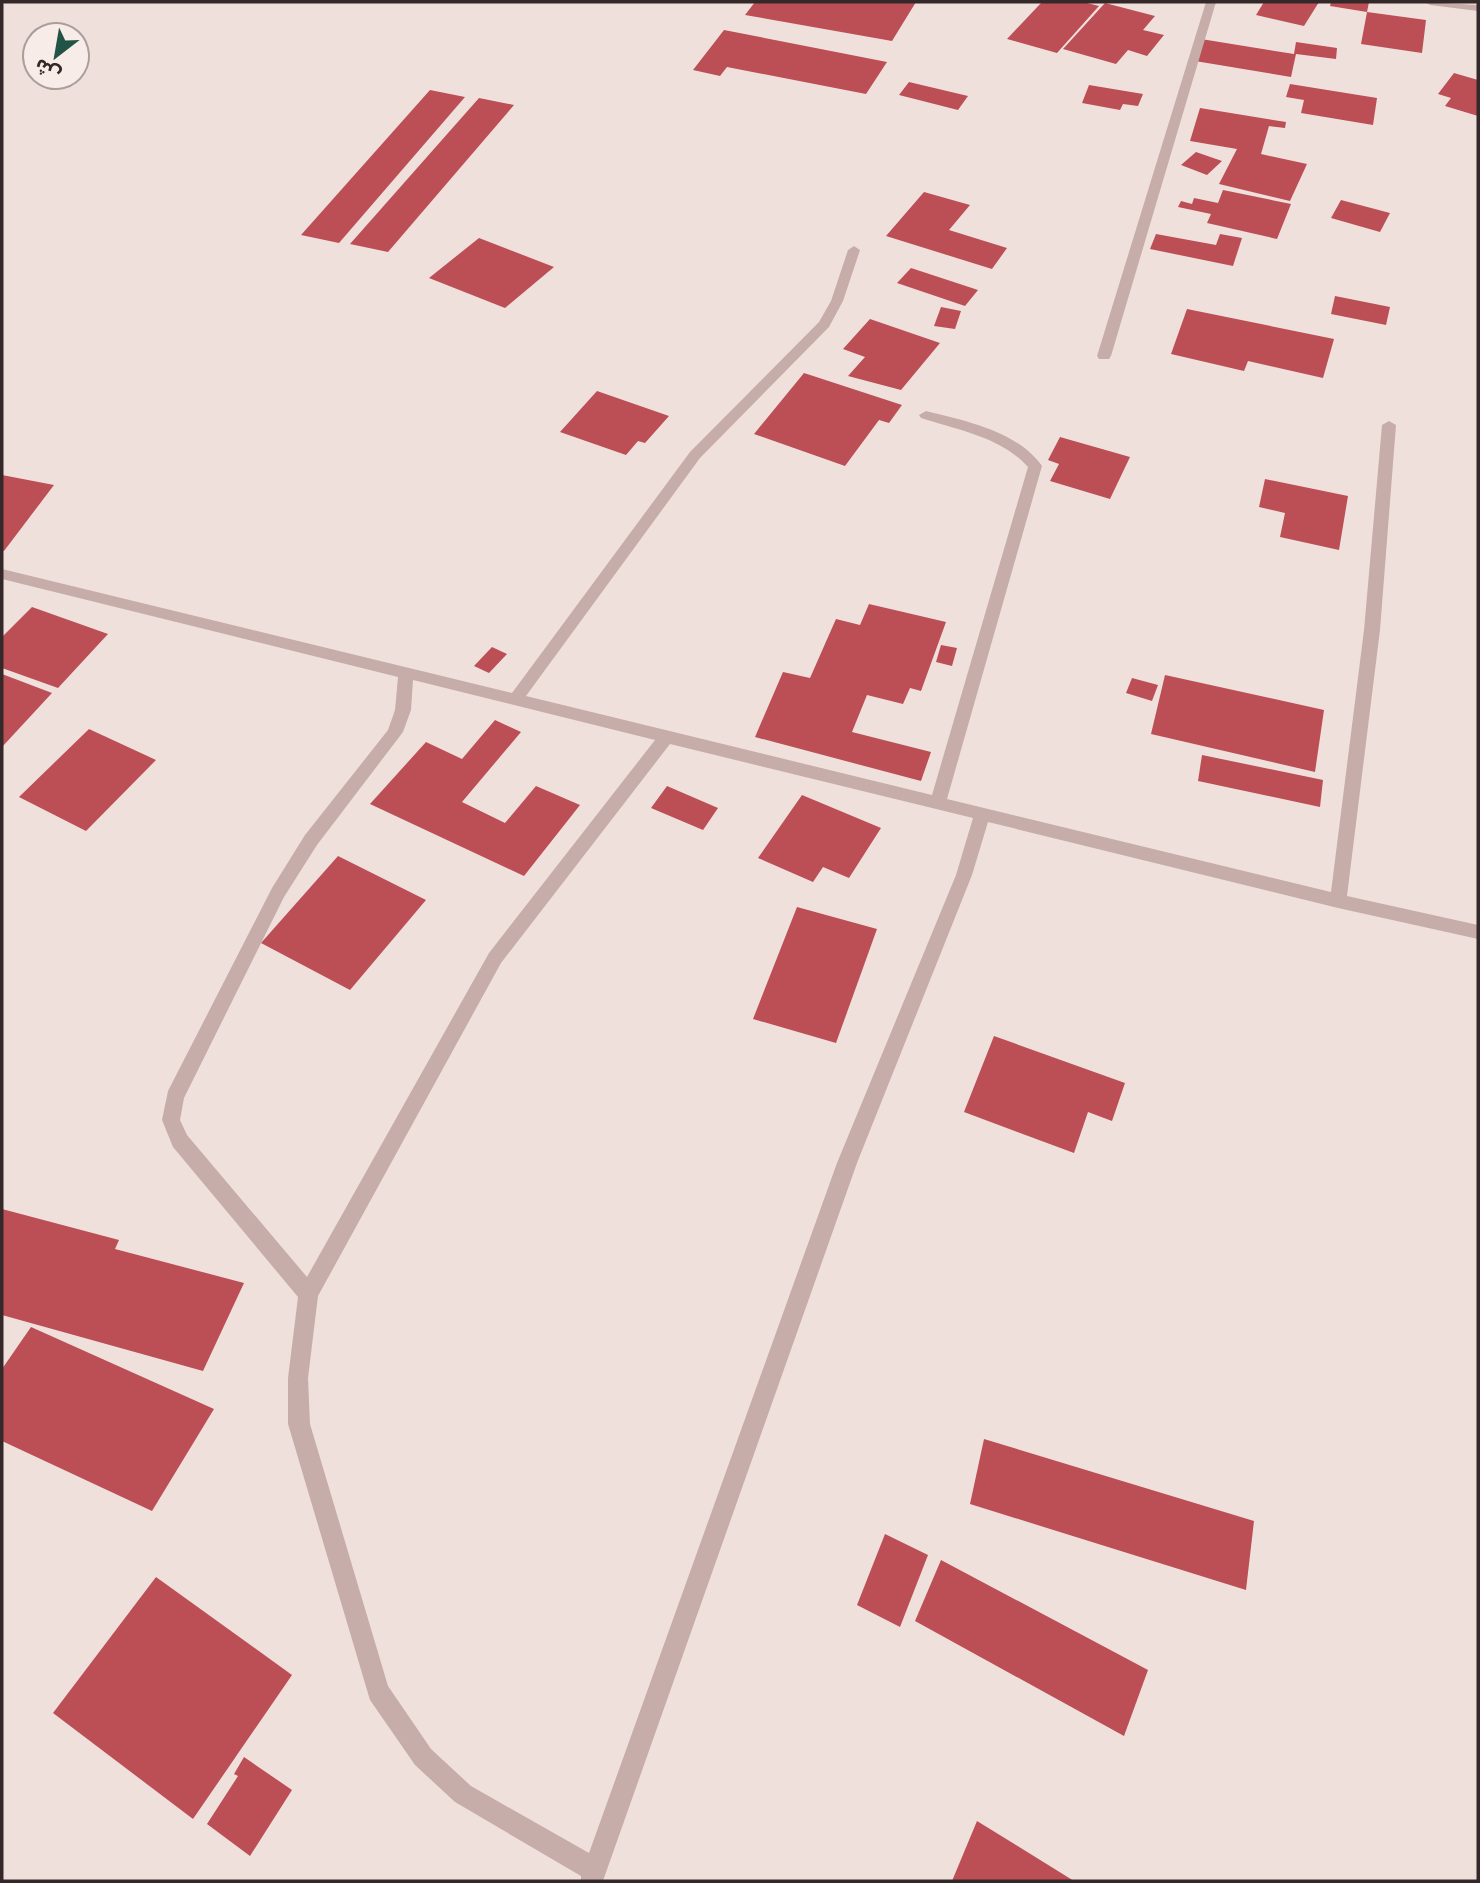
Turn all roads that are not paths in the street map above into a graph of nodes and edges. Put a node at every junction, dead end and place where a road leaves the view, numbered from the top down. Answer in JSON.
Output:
{"nodes":[{"id":1,"x":1210,"y":2,"type":"edge"},
{"id":2,"x":1430,"y":2,"type":"edge"},
{"id":3,"x":1478,"y":8,"type":"edge"},
{"id":4,"x":854,"y":250,"type":"dead end"},
{"id":5,"x":1104,"y":356,"type":"dead end"},
{"id":6,"x":926,"y":415,"type":"dead end"},
{"id":7,"x":1389,"y":425,"type":"dead end"},
{"id":8,"x":2,"y":574,"type":"edge"},
{"id":9,"x":406,"y":673,"type":"junction"},
{"id":10,"x":515,"y":700,"type":"junction"},
{"id":11,"x":666,"y":737,"type":"junction"},
{"id":12,"x":938,"y":803,"type":"junction"},
{"id":13,"x":982,"y":814,"type":"junction"},
{"id":14,"x":1338,"y":901,"type":"junction"},
{"id":15,"x":1478,"y":932,"type":"edge"},
{"id":16,"x":307,"y":1294,"type":"junction"},
{"id":17,"x":592,"y":1875,"type":"edge"}],
"edges":[{"from":1,"to":5,"type":"street"},
{"from":2,"to":3,"type":"street"},
{"from":4,"to":10,"type":"street"},
{"from":6,"to":12,"type":"street"},
{"from":7,"to":14,"type":"street"},
{"from":8,"to":9,"type":"street"},
{"from":9,"to":10,"type":"street"},
{"from":9,"to":16,"type":"street"},
{"from":10,"to":11,"type":"street"},
{"from":11,"to":12,"type":"street"},
{"from":11,"to":16,"type":"street"},
{"from":12,"to":13,"type":"street"},
{"from":13,"to":14,"type":"street"},
{"from":13,"to":17,"type":"street"},
{"from":14,"to":15,"type":"street"},
{"from":16,"to":17,"type":"street"}]}
